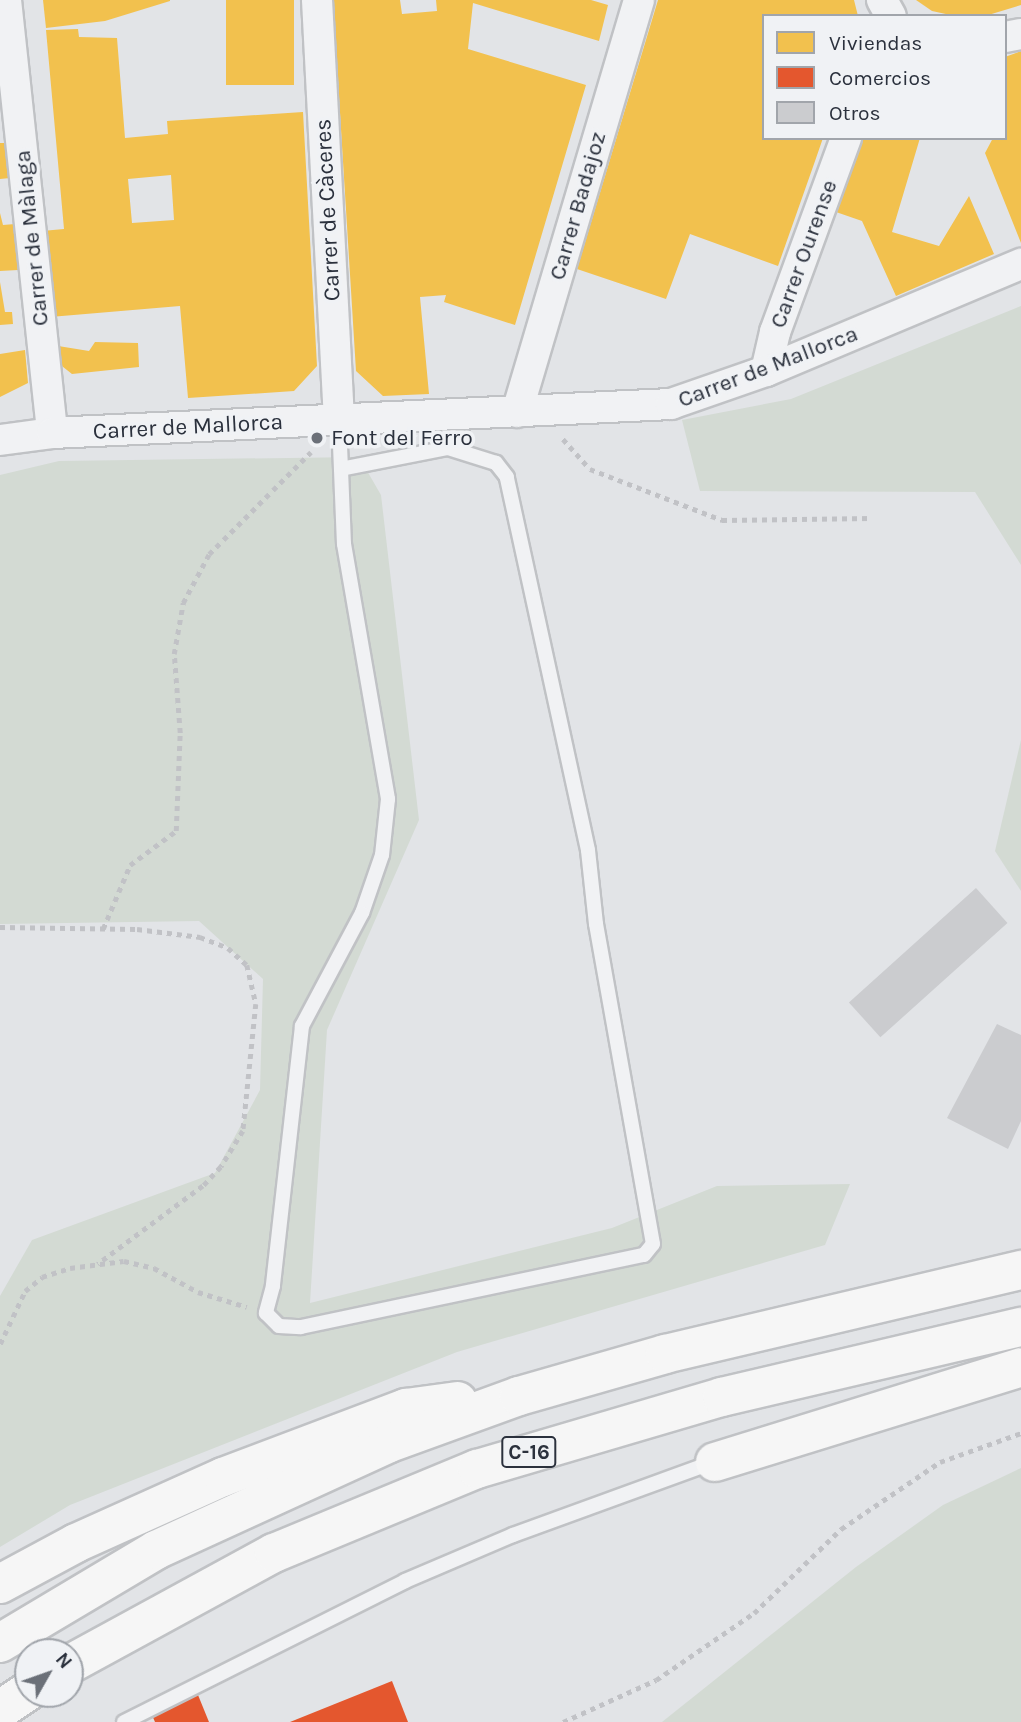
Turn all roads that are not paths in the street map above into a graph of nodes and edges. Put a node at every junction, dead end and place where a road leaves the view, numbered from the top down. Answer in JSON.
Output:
{"nodes":[{"id":1,"x":6,"y":0,"type":"edge"},
{"id":2,"x":317,"y":0,"type":"edge"},
{"id":3,"x":639,"y":0,"type":"edge"},
{"id":4,"x":845,"y":140,"type":"edge"},
{"id":5,"x":1021,"y":264,"type":"edge"},
{"id":6,"x":766,"y":371,"type":"junction"},
{"id":7,"x":517,"y":412,"type":"junction"},
{"id":8,"x":339,"y":421,"type":"junction"},
{"id":9,"x":52,"y":433,"type":"junction"},
{"id":10,"x":0,"y":440,"type":"edge"},
{"id":11,"x":341,"y":469,"type":"junction"},
{"id":12,"x":1021,"y":1270,"type":"edge"},
{"id":13,"x":1021,"y":1327,"type":"edge"},
{"id":14,"x":1021,"y":1367,"type":"edge"},
{"id":15,"x":519,"y":1396,"type":"junction"},
{"id":16,"x":715,"y":1462,"type":"joint"},
{"id":17,"x":0,"y":1584,"type":"edge"},
{"id":18,"x":0,"y":1643,"type":"edge"},
{"id":19,"x":84,"y":1656,"type":"edge"},
{"id":20,"x":124,"y":1722,"type":"edge"}],
"edges":[{"from":1,"to":9,"type":"street","name":"Carrer de Màlaga"},
{"from":2,"to":8,"type":"street","name":"Carrer de Càceres"},
{"from":3,"to":7,"type":"street","name":"Carrer Badajoz"},
{"from":4,"to":6,"type":"street","name":"Carrer Ourense"},
{"from":5,"to":6,"type":"street","name":"Carrer de Mallorca"},
{"from":6,"to":7,"type":"street","name":"Carrer de Mallorca"},
{"from":7,"to":8,"type":"street","name":"Carrer de Mallorca"},
{"from":8,"to":9,"type":"street","name":"Carrer de Mallorca"},
{"from":8,"to":11,"type":"lane"},
{"from":9,"to":10,"type":"street","name":"Carrer de Mallorca"},
{"from":11,"to":11,"type":"lane"},
{"from":12,"to":15,"type":"highway","number":"C-16"},
{"from":13,"to":19,"type":"highway","number":"C-16"},
{"from":14,"to":16,"type":"highway"},
{"from":15,"to":17,"type":"highway"},
{"from":15,"to":18,"type":"highway","number":"C-16"},
{"from":16,"to":20,"type":"lane"}]}
